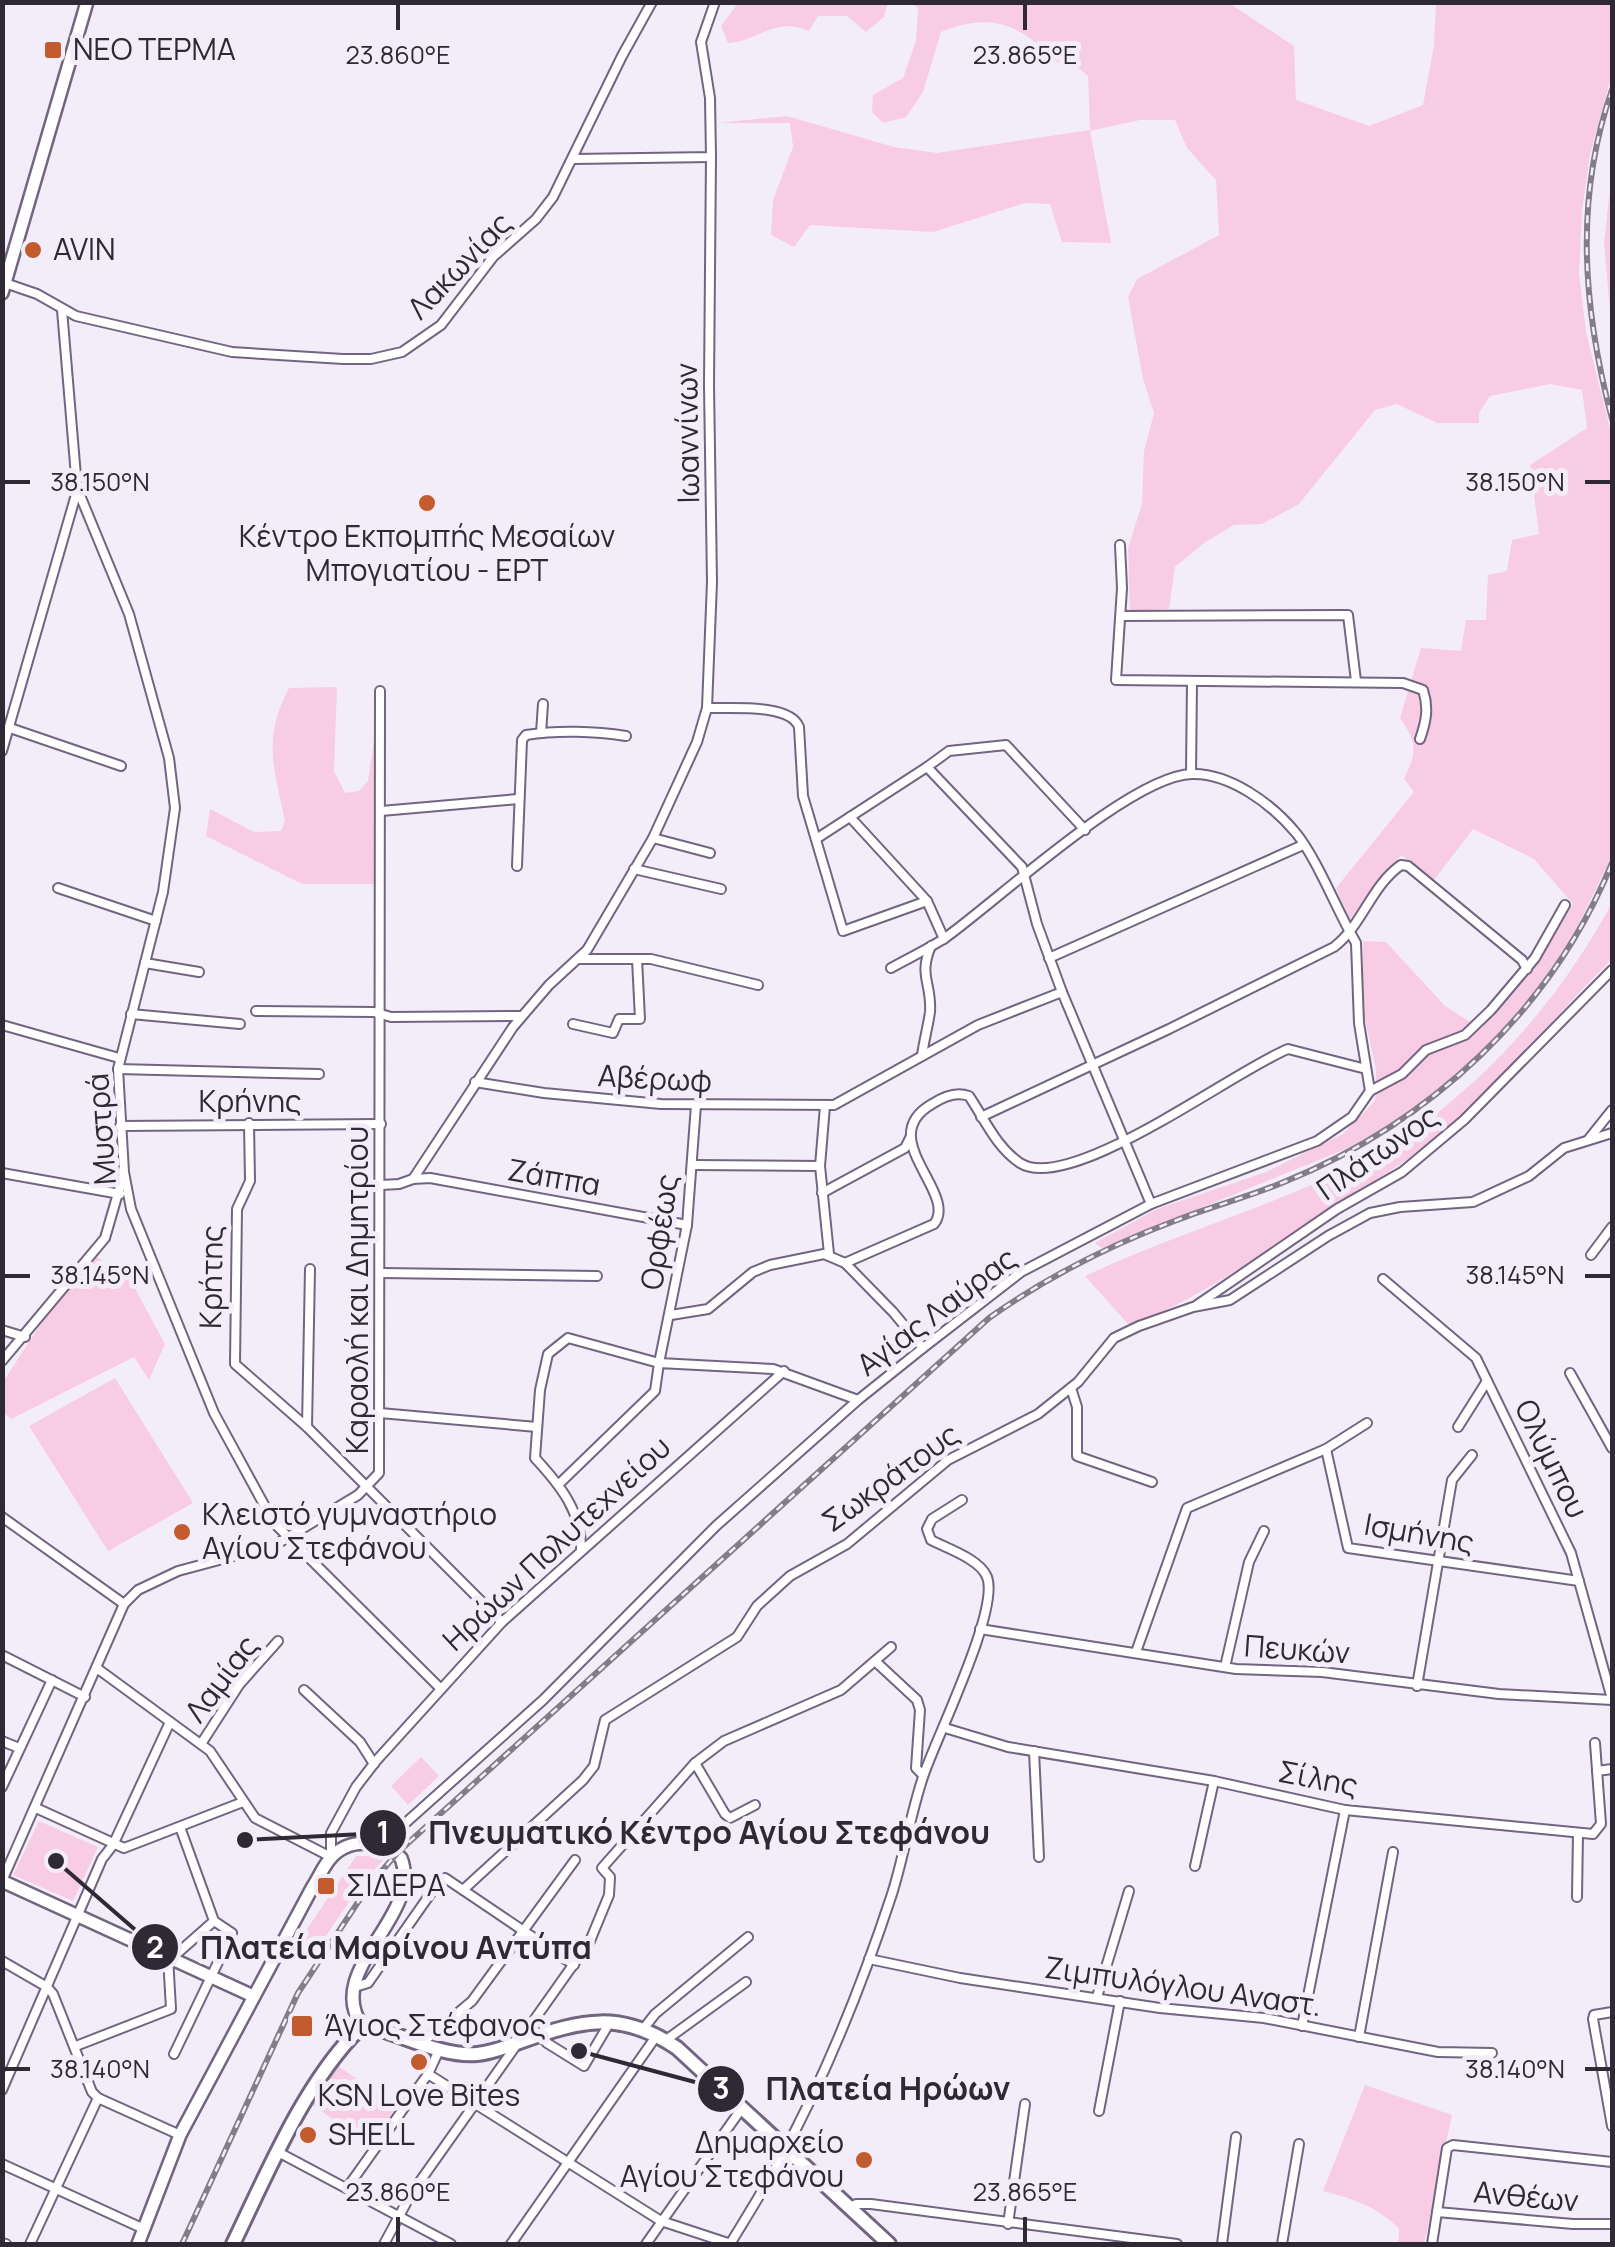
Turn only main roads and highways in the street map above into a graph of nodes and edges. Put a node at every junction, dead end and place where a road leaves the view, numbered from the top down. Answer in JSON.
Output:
{"nodes":[{"id":1,"x":232,"y":2244,"type":"edge"},
{"id":2,"x":889,"y":2244,"type":"edge"}],
"edges":[{"from":1,"to":2,"type":"main road"}]}
